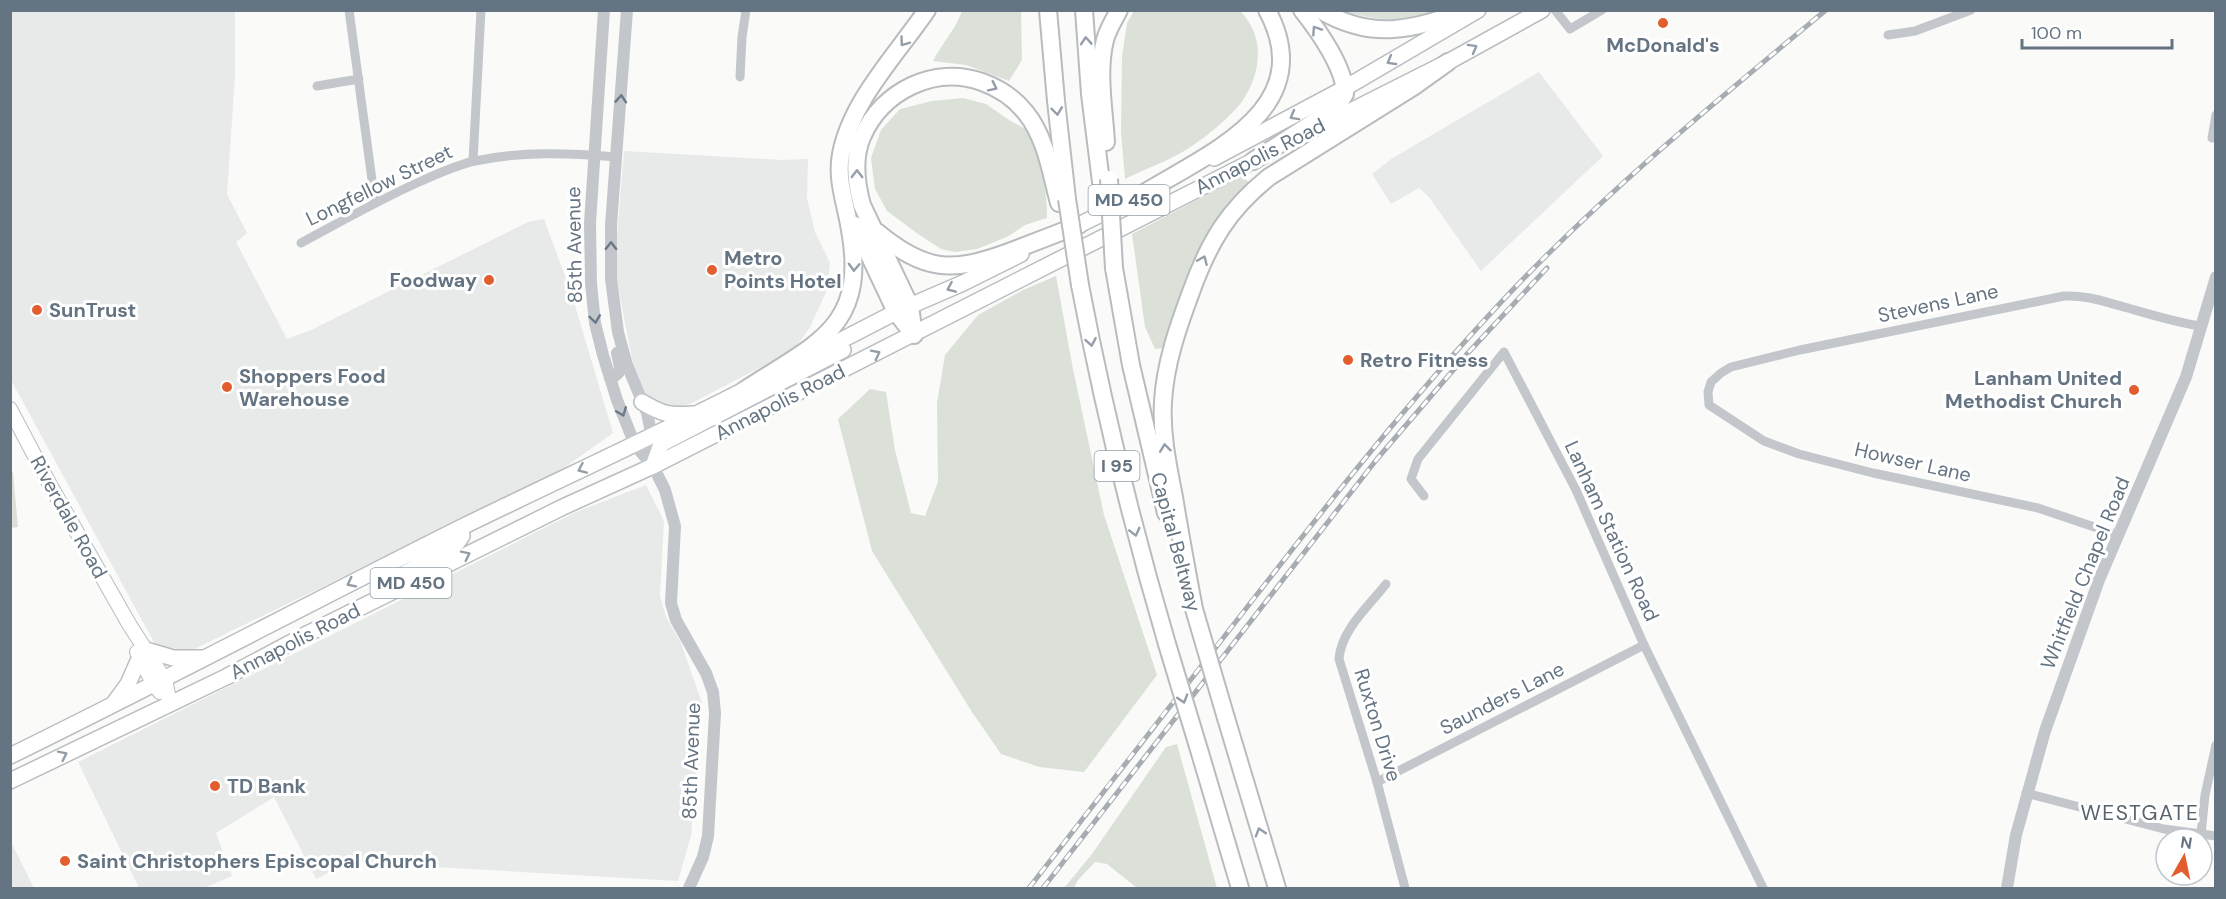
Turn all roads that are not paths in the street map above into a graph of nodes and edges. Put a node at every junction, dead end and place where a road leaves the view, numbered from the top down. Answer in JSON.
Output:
{"nodes":[{"id":1,"x":349,"y":10,"type":"edge"},
{"id":2,"x":482,"y":10,"type":"edge"},
{"id":3,"x":604,"y":10,"type":"edge"},
{"id":4,"x":627,"y":10,"type":"edge"},
{"id":5,"x":747,"y":10,"type":"edge"},
{"id":6,"x":927,"y":10,"type":"edge"},
{"id":7,"x":1048,"y":10,"type":"edge"},
{"id":8,"x":1084,"y":10,"type":"edge"},
{"id":9,"x":1119,"y":10,"type":"edge"},
{"id":10,"x":1267,"y":10,"type":"edge"},
{"id":11,"x":1302,"y":10,"type":"edge"},
{"id":12,"x":1320,"y":10,"type":"edge"},
{"id":13,"x":1467,"y":10,"type":"edge"},
{"id":14,"x":1478,"y":10,"type":"edge"},
{"id":15,"x":1542,"y":10,"type":"edge"},
{"id":16,"x":1555,"y":10,"type":"edge"},
{"id":17,"x":1602,"y":10,"type":"edge"},
{"id":18,"x":1971,"y":10,"type":"edge"},
{"id":19,"x":1888,"y":35,"type":"dead end"},
{"id":20,"x":1448,"y":62,"type":"junction"},
{"id":21,"x":740,"y":77,"type":"dead end"},
{"id":22,"x":359,"y":79,"type":"junction"},
{"id":23,"x":317,"y":86,"type":"dead end"},
{"id":24,"x":1345,"y":88,"type":"junction"},
{"id":25,"x":2216,"y":115,"type":"edge"},
{"id":26,"x":2212,"y":138,"type":"dead end"},
{"id":27,"x":593,"y":155,"type":"junction"},
{"id":28,"x":616,"y":157,"type":"junction"},
{"id":29,"x":473,"y":161,"type":"junction"},
{"id":30,"x":1253,"y":161,"type":"junction"},
{"id":31,"x":1105,"y":181,"type":"junction"},
{"id":32,"x":1144,"y":193,"type":"junction"},
{"id":33,"x":1063,"y":201,"type":"junction"},
{"id":34,"x":375,"y":202,"type":"junction"},
{"id":35,"x":847,"y":209,"type":"junction"},
{"id":36,"x":1079,"y":225,"type":"junction"},
{"id":37,"x":874,"y":229,"type":"junction"},
{"id":38,"x":301,"y":243,"type":"dead end"},
{"id":39,"x":2216,"y":277,"type":"edge"},
{"id":40,"x":903,"y":309,"type":"junction"},
{"id":41,"x":617,"y":325,"type":"junction"},
{"id":42,"x":869,"y":326,"type":"junction"},
{"id":43,"x":2200,"y":326,"type":"junction"},
{"id":44,"x":914,"y":335,"type":"junction"},
{"id":45,"x":610,"y":378,"type":"junction"},
{"id":46,"x":743,"y":391,"type":"junction"},
{"id":47,"x":642,"y":402,"type":"junction"},
{"id":48,"x":1708,"y":405,"type":"joint"},
{"id":49,"x":10,"y":409,"type":"edge"},
{"id":50,"x":699,"y":413,"type":"junction"},
{"id":51,"x":652,"y":437,"type":"junction"},
{"id":52,"x":635,"y":445,"type":"junction"},
{"id":53,"x":653,"y":466,"type":"junction"},
{"id":54,"x":1424,"y":496,"type":"dead end"},
{"id":55,"x":461,"y":528,"type":"junction"},
{"id":56,"x":2118,"y":535,"type":"junction"},
{"id":57,"x":1386,"y":584,"type":"dead end"},
{"id":58,"x":1194,"y":609,"type":"junction"},
{"id":59,"x":333,"y":621,"type":"junction"},
{"id":60,"x":1644,"y":645,"type":"junction"},
{"id":61,"x":143,"y":655,"type":"junction"},
{"id":62,"x":208,"y":657,"type":"junction"},
{"id":63,"x":159,"y":683,"type":"junction"},
{"id":64,"x":170,"y":704,"type":"junction"},
{"id":65,"x":112,"y":706,"type":"junction"},
{"id":66,"x":2216,"y":745,"type":"edge"},
{"id":67,"x":10,"y":756,"type":"edge"},
{"id":68,"x":10,"y":781,"type":"edge"},
{"id":69,"x":1377,"y":782,"type":"junction"},
{"id":70,"x":2026,"y":793,"type":"junction"},
{"id":71,"x":2162,"y":827,"type":"edge"},
{"id":72,"x":2202,"y":827,"type":"edge"},
{"id":73,"x":689,"y":888,"type":"edge"},
{"id":74,"x":1240,"y":888,"type":"edge"},
{"id":75,"x":1277,"y":888,"type":"edge"},
{"id":76,"x":1405,"y":888,"type":"edge"},
{"id":77,"x":1764,"y":888,"type":"edge"},
{"id":78,"x":2007,"y":888,"type":"edge"}],
"edges":[{"from":1,"to":22,"type":"street"},
{"from":2,"to":29,"type":"street"},
{"from":3,"to":27,"type":"street","name":"85th Avenue"},
{"from":28,"to":4,"type":"street","name":"85th Avenue","one_way":true},
{"from":5,"to":21,"type":"street"},
{"from":6,"to":35,"type":"highway","one_way":true},
{"from":7,"to":33,"type":"highway","name":"Capital Beltway","number":"I 95","one_way":true},
{"from":31,"to":8,"type":"highway","name":"Capital Beltway","number":"I 95","one_way":true},
{"from":9,"to":31,"type":"highway"},
{"from":10,"to":32,"type":"highway"},
{"from":24,"to":11,"type":"highway","one_way":true},
{"from":12,"to":13,"type":"highway"},
{"from":14,"to":24,"type":"main road","name":"Annapolis Road","number":"MD 450","one_way":true},
{"from":20,"to":15,"type":"main road","name":"Annapolis Road","number":"MD 450","one_way":true},
{"from":16,"to":17,"type":"street"},
{"from":18,"to":19,"type":"street"},
{"from":20,"to":30,"type":"main road","name":"Annapolis Road","number":"MD 450"},
{"from":58,"to":20,"type":"highway","one_way":true},
{"from":22,"to":23,"type":"street"},
{"from":22,"to":34,"type":"street"},
{"from":24,"to":30,"type":"highway"},
{"from":24,"to":32,"type":"main road","name":"Annapolis Road","number":"MD 450","one_way":true},
{"from":25,"to":26,"type":"street"},
{"from":27,"to":28,"type":"street","name":"Longfellow Street"},
{"from":27,"to":29,"type":"street","name":"Longfellow Street"},
{"from":27,"to":45,"type":"street","name":"85th Avenue","one_way":true},
{"from":41,"to":28,"type":"street","name":"85th Avenue","one_way":true},
{"from":29,"to":34,"type":"street","name":"Longfellow Street"},
{"from":30,"to":44,"type":"main road","name":"Annapolis Road","number":"MD 450"},
{"from":31,"to":58,"type":"highway","name":"Capital Beltway","number":"I 95","bridge":true},
{"from":32,"to":36,"type":"main road","name":"Annapolis Road","number":"MD 450"},
{"from":37,"to":33,"type":"highway","one_way":true},
{"from":33,"to":74,"type":"highway","name":"Capital Beltway","number":"I 95","one_way":true,"bridge":true},
{"from":34,"to":38,"type":"street","name":"Longfellow Street"},
{"from":35,"to":40,"type":"highway"},
{"from":35,"to":46,"type":"highway","one_way":true},
{"from":36,"to":37,"type":"highway"},
{"from":36,"to":40,"type":"main road","name":"Annapolis Road","number":"MD 450","one_way":true},
{"from":37,"to":40,"type":"highway"},
{"from":39,"to":43,"type":"street","name":"Whitfield Chapel Road"},
{"from":40,"to":42,"type":"main road","name":"Annapolis Road","number":"MD 450"},
{"from":40,"to":44,"type":"highway"},
{"from":41,"to":45,"type":"street"},
{"from":41,"to":47,"type":"street","name":"85th Avenue"},
{"from":42,"to":46,"type":"main road","name":"Annapolis Road","number":"MD 450"},
{"from":42,"to":53,"type":"main road"},
{"from":43,"to":48,"type":"street","name":"Stevens Lane"},
{"from":43,"to":56,"type":"street","name":"Whitfield Chapel Road"},
{"from":53,"to":44,"type":"main road","name":"Annapolis Road","number":"MD 450","one_way":true},
{"from":45,"to":52,"type":"street","name":"85th Avenue","one_way":true},
{"from":46,"to":50,"type":"main road","name":"Annapolis Road","number":"MD 450"},
{"from":47,"to":50,"type":"main road"},
{"from":47,"to":51,"type":"street","name":"85th Avenue"},
{"from":48,"to":56,"type":"street","name":"Howser Lane"},
{"from":49,"to":61,"type":"main road","name":"Riverdale Road"},
{"from":50,"to":51,"type":"main road","name":"Annapolis Road","number":"MD 450"},
{"from":51,"to":52,"type":"main road","name":"Annapolis Road","number":"MD 450"},
{"from":51,"to":53,"type":"street","name":"85th Avenue"},
{"from":52,"to":53,"type":"street","name":"85th Avenue"},
{"from":52,"to":55,"type":"main road","name":"Annapolis Road","number":"MD 450","one_way":true},
{"from":59,"to":53,"type":"main road","name":"Annapolis Road","number":"MD 450","one_way":true},
{"from":53,"to":73,"type":"street","name":"85th Avenue"},
{"from":54,"to":60,"type":"street","name":"Lanham Station Road"},
{"from":55,"to":59,"type":"main road"},
{"from":55,"to":62,"type":"main road","name":"Annapolis Road","number":"MD 450","one_way":true},
{"from":56,"to":70,"type":"street","name":"Whitfield Chapel Road"},
{"from":57,"to":69,"type":"street","name":"Ruxton Drive"},
{"from":75,"to":58,"type":"highway","name":"Capital Beltway","number":"I 95","one_way":true,"bridge":true},
{"from":59,"to":64,"type":"main road","name":"Annapolis Road","number":"MD 450"},
{"from":60,"to":69,"type":"street","name":"Saunders Lane"},
{"from":60,"to":77,"type":"street","name":"Lanham Station Road"},
{"from":61,"to":62,"type":"main road"},
{"from":61,"to":63,"type":"main road","name":"Riverdale Road"},
{"from":61,"to":65,"type":"main road"},
{"from":62,"to":63,"type":"main road","name":"Annapolis Road","number":"MD 450"},
{"from":63,"to":64,"type":"main road","name":"Riverdale Road"},
{"from":63,"to":65,"type":"main road","name":"Annapolis Road","number":"MD 450"},
{"from":68,"to":64,"type":"main road","name":"Annapolis Road","number":"MD 450","one_way":true},
{"from":65,"to":67,"type":"main road","name":"Annapolis Road","number":"MD 450"},
{"from":66,"to":72,"type":"street"},
{"from":69,"to":76,"type":"street","name":"Ruxton Drive"},
{"from":70,"to":71,"type":"street"},
{"from":70,"to":78,"type":"street","name":"Whitfield Chapel Road"}]}
